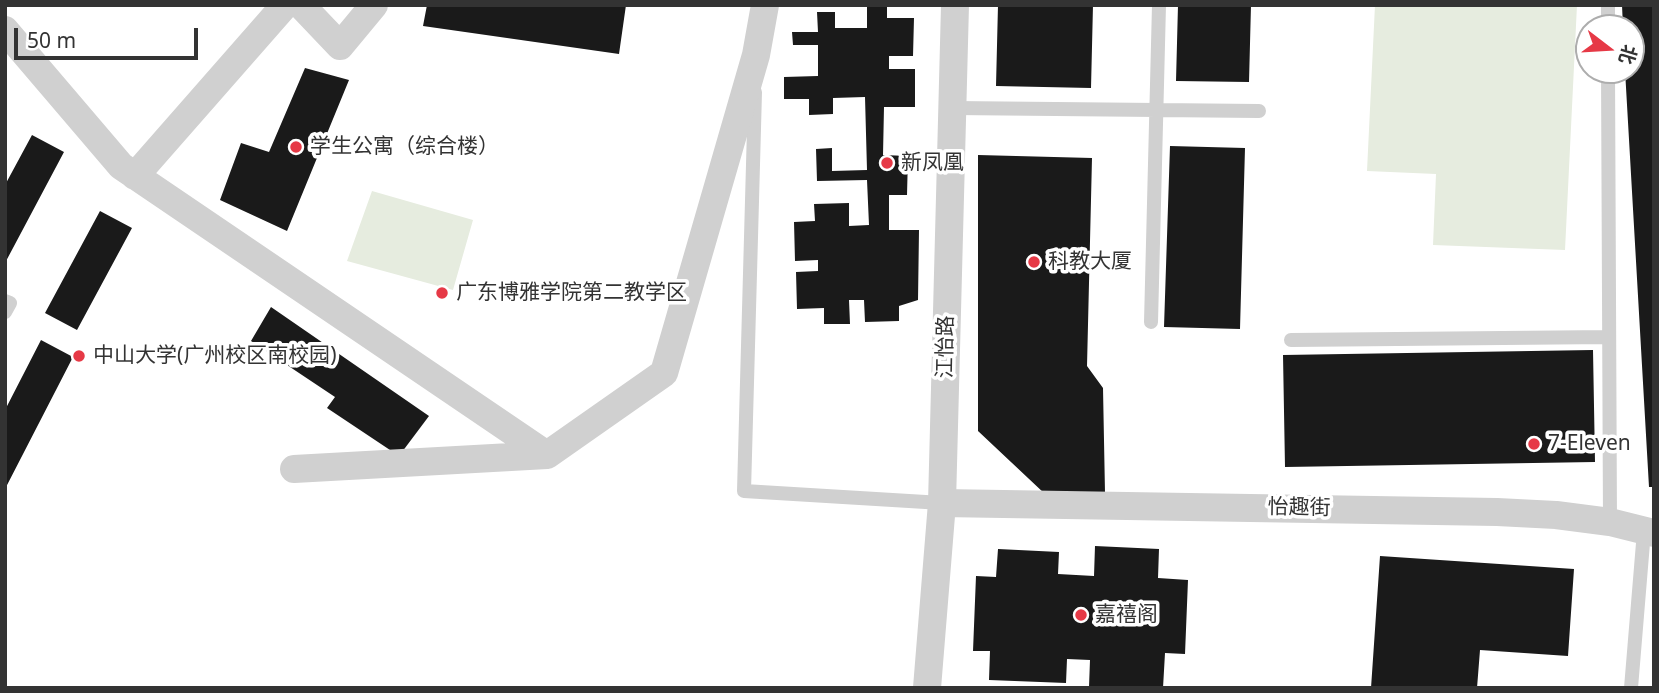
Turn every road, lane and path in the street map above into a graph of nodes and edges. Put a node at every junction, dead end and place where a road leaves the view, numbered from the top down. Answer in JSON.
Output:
{"nodes":[{"id":1,"x":285,"y":5,"type":"edge"},
{"id":2,"x":301,"y":5,"type":"edge"},
{"id":3,"x":374,"y":5,"type":"edge"},
{"id":4,"x":765,"y":5,"type":"edge"},
{"id":5,"x":955,"y":5,"type":"edge"},
{"id":6,"x":1159,"y":5,"type":"edge"},
{"id":7,"x":5,"y":30,"type":"edge"},
{"id":8,"x":756,"y":55,"type":"junction"},
{"id":9,"x":1608,"y":84,"type":"edge"},
{"id":10,"x":953,"y":108,"type":"junction"},
{"id":11,"x":1156,"y":110,"type":"junction"},
{"id":12,"x":1259,"y":111,"type":"dead end"},
{"id":13,"x":135,"y":176,"type":"junction"},
{"id":14,"x":1151,"y":322,"type":"dead end"},
{"id":15,"x":1609,"y":337,"type":"junction"},
{"id":16,"x":1291,"y":340,"type":"dead end"},
{"id":17,"x":547,"y":455,"type":"junction"},
{"id":18,"x":294,"y":469,"type":"dead end"},
{"id":19,"x":942,"y":503,"type":"junction"},
{"id":20,"x":1610,"y":522,"type":"junction"},
{"id":21,"x":1649,"y":532,"type":"edge"},
{"id":22,"x":927,"y":688,"type":"edge"},
{"id":23,"x":1631,"y":688,"type":"edge"}],
"edges":[{"from":1,"to":13,"type":"street"},
{"from":2,"to":3,"type":"street"},
{"from":4,"to":8,"type":"street"},
{"from":5,"to":10,"type":"street","name":"江怡路"},
{"from":6,"to":11,"type":"lane"},
{"from":7,"to":13,"type":"street"},
{"from":8,"to":17,"type":"street"},
{"from":8,"to":19,"type":"lane"},
{"from":9,"to":15,"type":"lane"},
{"from":10,"to":11,"type":"lane"},
{"from":10,"to":19,"type":"street","name":"江怡路"},
{"from":11,"to":12,"type":"lane"},
{"from":11,"to":14,"type":"lane"},
{"from":13,"to":17,"type":"street"},
{"from":15,"to":16,"type":"lane"},
{"from":15,"to":20,"type":"lane"},
{"from":17,"to":18,"type":"street"},
{"from":19,"to":20,"type":"street","name":"怡趣街"},
{"from":19,"to":22,"type":"street","name":"江怡路"},
{"from":20,"to":21,"type":"street","name":"怡趣街"},
{"from":21,"to":23,"type":"lane"}]}
